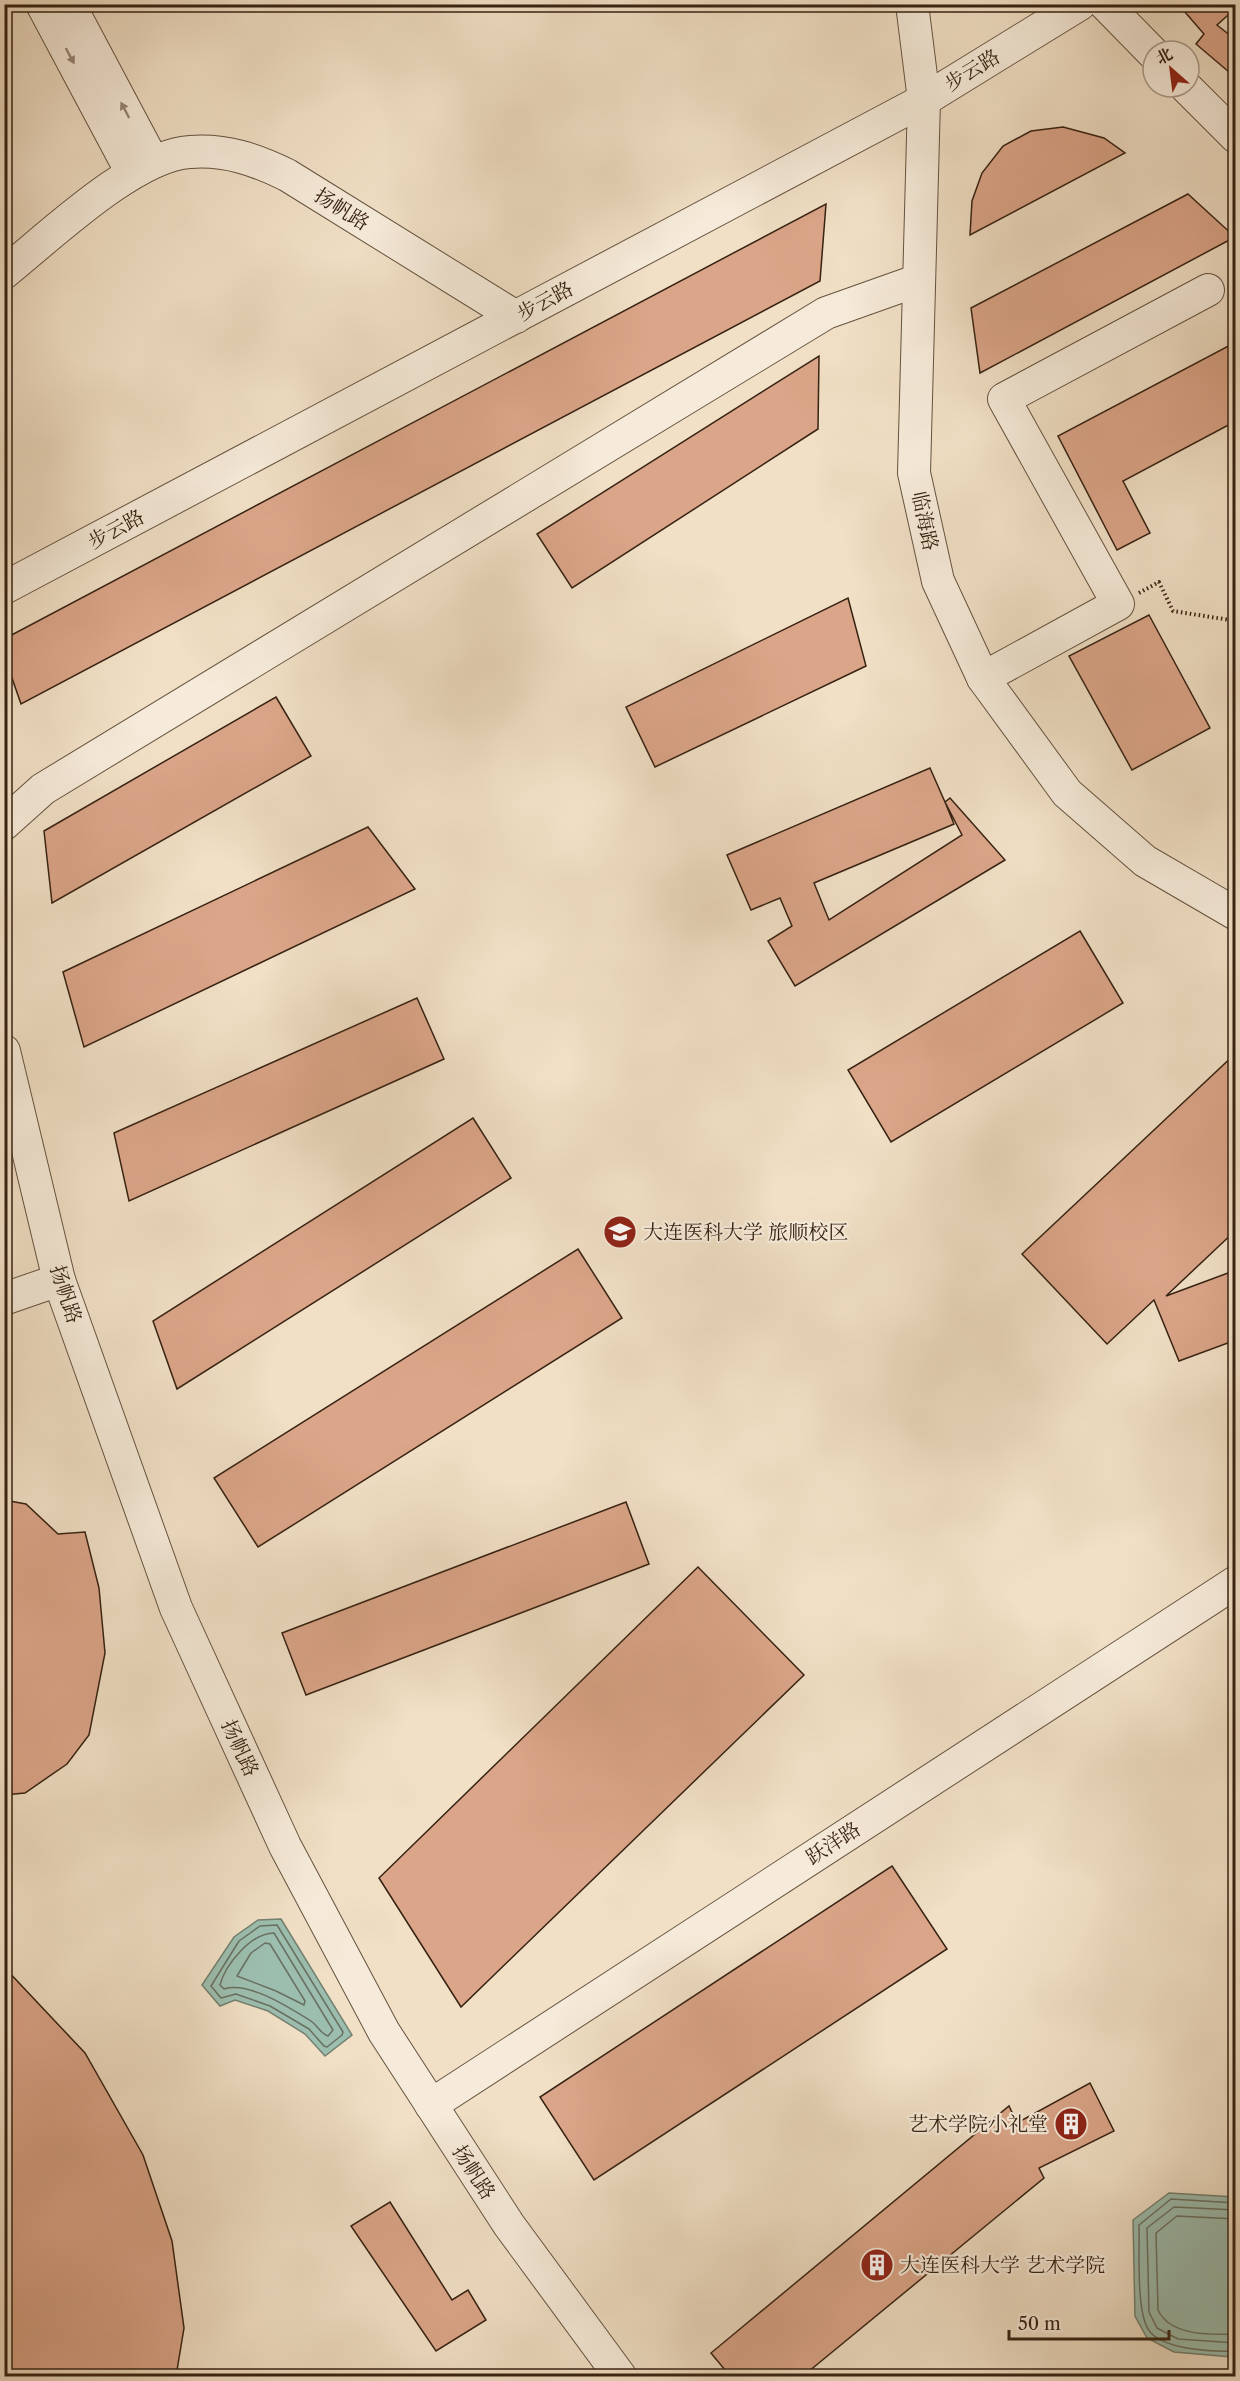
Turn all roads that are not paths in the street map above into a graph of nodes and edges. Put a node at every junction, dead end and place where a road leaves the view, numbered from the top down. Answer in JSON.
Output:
{"nodes":[{"id":1,"x":42,"y":4,"type":"edge"},
{"id":2,"x":69,"y":4,"type":"edge"},
{"id":3,"x":912,"y":4,"type":"edge"},
{"id":4,"x":1080,"y":4,"type":"edge"},
{"id":5,"x":1105,"y":4,"type":"edge"},
{"id":6,"x":1141,"y":41,"type":"edge"},
{"id":7,"x":1198,"y":99,"type":"edge"},
{"id":8,"x":924,"y":100,"type":"junction"},
{"id":9,"x":1236,"y":137,"type":"edge"},
{"id":10,"x":143,"y":167,"type":"junction"},
{"id":11,"x":4,"y":273,"type":"edge"},
{"id":12,"x":919,"y":280,"type":"junction"},
{"id":13,"x":1208,"y":290,"type":"dead end"},
{"id":14,"x":516,"y":317,"type":"junction"},
{"id":15,"x":4,"y":588,"type":"edge"},
{"id":16,"x":983,"y":678,"type":"junction"},
{"id":17,"x":4,"y":824,"type":"edge"},
{"id":18,"x":1236,"y":914,"type":"edge"},
{"id":19,"x":4,"y":1051,"type":"edge"},
{"id":20,"x":59,"y":1280,"type":"junction"},
{"id":21,"x":4,"y":1299,"type":"edge"},
{"id":22,"x":1236,"y":1582,"type":"edge"},
{"id":23,"x":431,"y":2105,"type":"junction"},
{"id":24,"x":620,"y":2376,"type":"edge"}],
"edges":[{"from":1,"to":10,"type":"street","one_way":true},
{"from":10,"to":2,"type":"street","one_way":true},
{"from":3,"to":8,"type":"street","name":"临海路"},
{"from":4,"to":8,"type":"street","name":"步云路"},
{"from":5,"to":6,"type":"street"},
{"from":7,"to":9,"type":"street"},
{"from":8,"to":12,"type":"street","name":"临海路"},
{"from":8,"to":14,"type":"street","name":"步云路"},
{"from":10,"to":11,"type":"street","name":"扬帆路"},
{"from":10,"to":14,"type":"street","name":"扬帆路"},
{"from":12,"to":16,"type":"street","name":"临海路"},
{"from":12,"to":17,"type":"street"},
{"from":13,"to":16,"type":"street"},
{"from":14,"to":15,"type":"street","name":"步云路"},
{"from":16,"to":18,"type":"street","name":"临海路"},
{"from":19,"to":20,"type":"street","name":"扬帆路"},
{"from":20,"to":21,"type":"street"},
{"from":20,"to":23,"type":"street","name":"扬帆路"},
{"from":22,"to":23,"type":"street","name":"跃洋路"},
{"from":23,"to":24,"type":"street","name":"扬帆路"}]}
